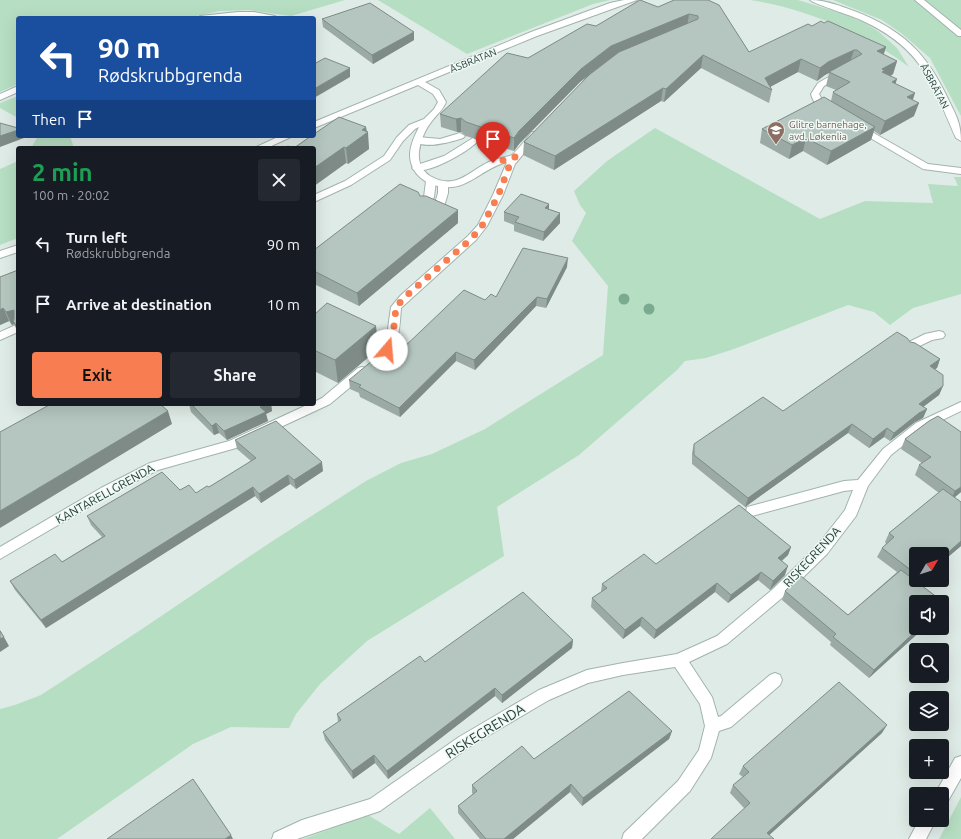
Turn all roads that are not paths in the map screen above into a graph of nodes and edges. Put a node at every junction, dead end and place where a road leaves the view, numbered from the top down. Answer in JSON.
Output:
{"nodes":[{"id":1,"x":633,"y":0,"type":"edge"},
{"id":2,"x":814,"y":0,"type":"edge"},
{"id":3,"x":919,"y":0,"type":"edge"},
{"id":4,"x":213,"y":16,"type":"edge"},
{"id":5,"x":261,"y":16,"type":"edge"},
{"id":6,"x":961,"y":34,"type":"edge"},
{"id":7,"x":846,"y":70,"type":"edge"},
{"id":8,"x":418,"y":82,"type":"junction"},
{"id":9,"x":16,"y":90,"type":"edge"},
{"id":10,"x":0,"y":97,"type":"edge"},
{"id":11,"x":427,"y":121,"type":"junction"},
{"id":12,"x":316,"y":124,"type":"edge"},
{"id":13,"x":545,"y":124,"type":"edge"},
{"id":14,"x":460,"y":136,"type":"edge"},
{"id":15,"x":283,"y":138,"type":"edge"},
{"id":16,"x":961,"y":138,"type":"edge"},
{"id":17,"x":418,"y":140,"type":"junction"},
{"id":18,"x":473,"y":141,"type":"edge"},
{"id":19,"x":264,"y":146,"type":"edge"},
{"id":20,"x":515,"y":157,"type":"junction"},
{"id":21,"x":418,"y":168,"type":"junction"},
{"id":22,"x":961,"y":172,"type":"edge"},
{"id":23,"x":431,"y":181,"type":"junction"},
{"id":24,"x":443,"y":185,"type":"junction"},
{"id":25,"x":316,"y":198,"type":"edge"},
{"id":26,"x":425,"y":206,"type":"edge"},
{"id":27,"x":438,"y":210,"type":"edge"},
{"id":28,"x":16,"y":249,"type":"edge"},
{"id":29,"x":0,"y":255,"type":"edge"},
{"id":30,"x":16,"y":329,"type":"edge"},
{"id":31,"x":938,"y":335,"type":"dead end"},
{"id":32,"x":0,"y":336,"type":"edge"},
{"id":33,"x":911,"y":346,"type":"edge"},
{"id":34,"x":315,"y":406,"type":"edge"},
{"id":35,"x":316,"y":406,"type":"edge"},
{"id":36,"x":961,"y":406,"type":"edge"},
{"id":37,"x":862,"y":484,"type":"junction"},
{"id":38,"x":752,"y":511,"type":"dead end"},
{"id":39,"x":0,"y":554,"type":"edge"},
{"id":40,"x":679,"y":660,"type":"junction"},
{"id":41,"x":776,"y":680,"type":"dead end"},
{"id":42,"x":713,"y":726,"type":"junction"},
{"id":43,"x":961,"y":763,"type":"edge"},
{"id":44,"x":947,"y":787,"type":"edge"},
{"id":45,"x":924,"y":827,"type":"edge"},
{"id":46,"x":280,"y":839,"type":"edge"},
{"id":47,"x":630,"y":839,"type":"edge"},
{"id":48,"x":917,"y":839,"type":"edge"}],
"edges":[{"from":1,"to":8,"type":"street","name":"ÅSBRÅTAN"},
{"from":2,"to":16,"type":"street","name":"ÅSBRÅTAN"},
{"from":3,"to":6,"type":"street"},
{"from":4,"to":5,"type":"street"},
{"from":7,"to":22,"type":"street"},
{"from":8,"to":11,"type":"street"},
{"from":8,"to":12,"type":"street","name":"ÅSBRÅTAN"},
{"from":9,"to":10,"type":"street"},
{"from":11,"to":17,"type":"street"},
{"from":11,"to":25,"type":"street"},
{"from":13,"to":20,"type":"street","name":"KANTARELLGRENDA"},
{"from":14,"to":17,"type":"street"},
{"from":15,"to":19,"type":"street"},
{"from":17,"to":21,"type":"street"},
{"from":18,"to":21,"type":"street"},
{"from":20,"to":24,"type":"street"},
{"from":20,"to":35,"type":"street","name":"KANTARELLGRENDA"},
{"from":21,"to":23,"type":"street"},
{"from":23,"to":24,"type":"street"},
{"from":23,"to":26,"type":"street"},
{"from":24,"to":27,"type":"street"},
{"from":28,"to":29,"type":"street"},
{"from":30,"to":32,"type":"street"},
{"from":31,"to":33,"type":"street"},
{"from":34,"to":39,"type":"street","name":"KANTARELLGRENDA"},
{"from":36,"to":37,"type":"street","name":"RISKEGRENDA"},
{"from":37,"to":38,"type":"street"},
{"from":37,"to":40,"type":"street","name":"RISKEGRENDA"},
{"from":40,"to":42,"type":"street"},
{"from":40,"to":46,"type":"street","name":"RISKEGRENDA"},
{"from":41,"to":42,"type":"street"},
{"from":42,"to":47,"type":"street"},
{"from":43,"to":44,"type":"street"},
{"from":45,"to":48,"type":"street"}]}
